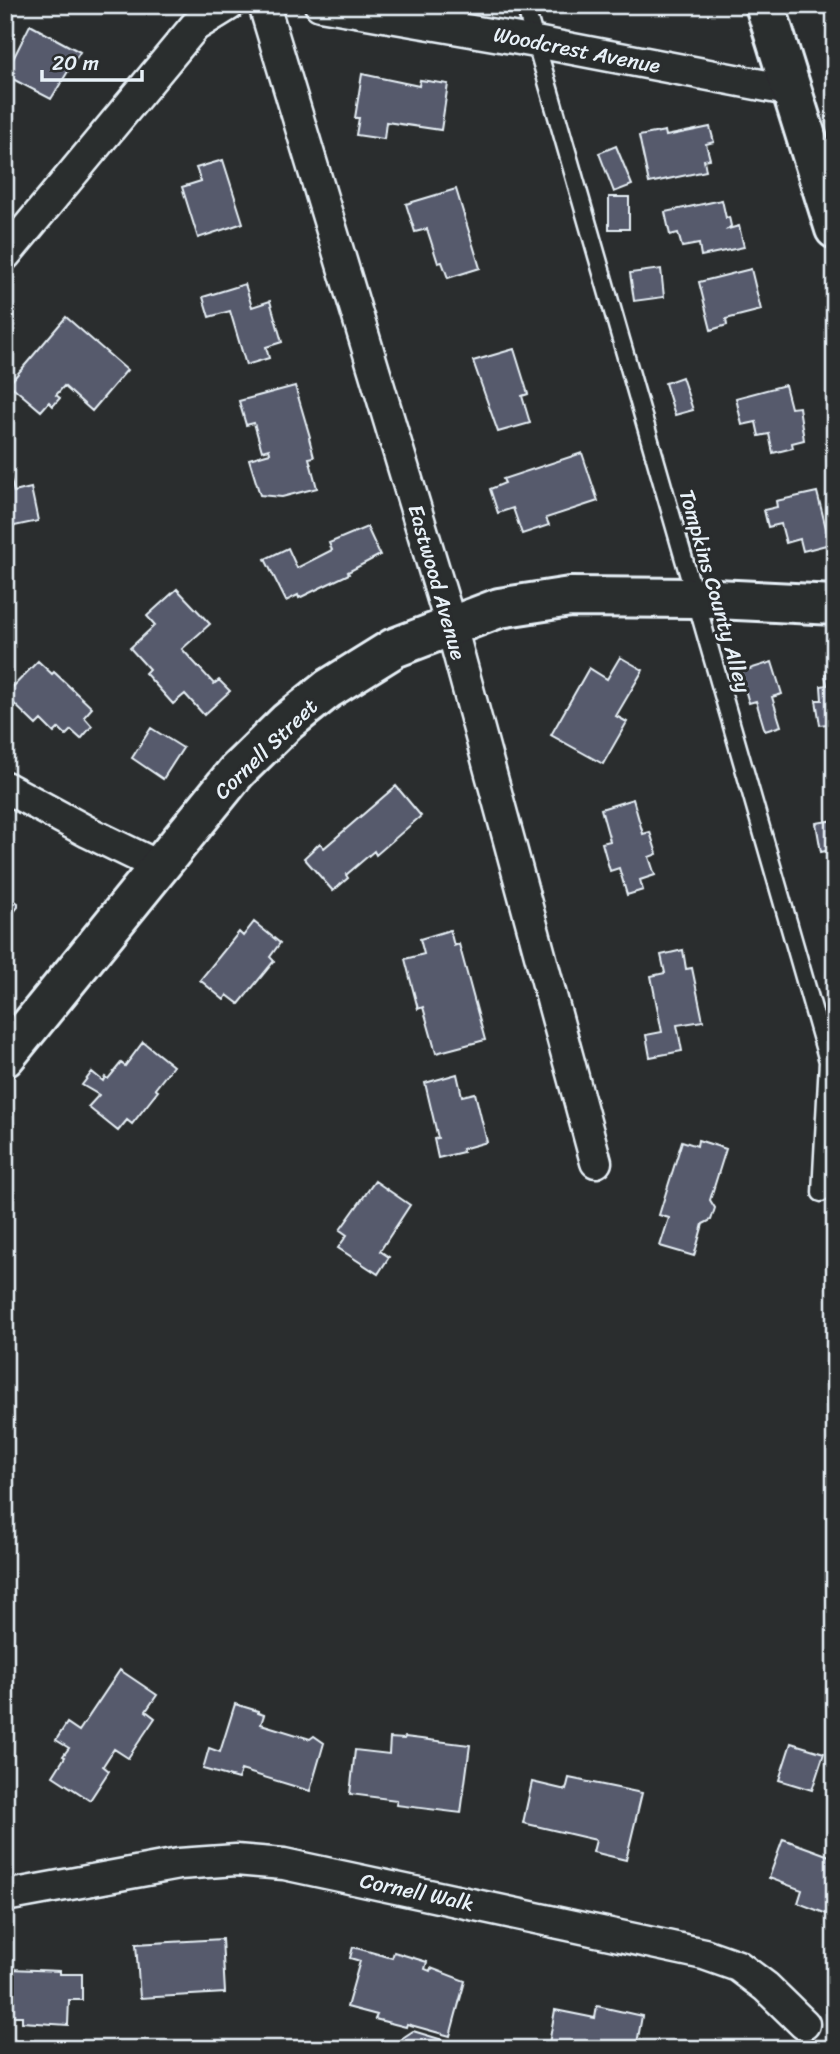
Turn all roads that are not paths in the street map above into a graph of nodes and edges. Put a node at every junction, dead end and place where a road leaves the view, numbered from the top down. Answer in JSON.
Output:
{"nodes":[{"id":1,"x":229,"y":5,"type":"edge"},
{"id":2,"x":264,"y":5,"type":"edge"},
{"id":3,"x":320,"y":5,"type":"edge"},
{"id":4,"x":525,"y":5,"type":"edge"},
{"id":5,"x":765,"y":5,"type":"edge"},
{"id":6,"x":536,"y":42,"type":"junction"},
{"id":7,"x":793,"y":91,"type":"junction"},
{"id":8,"x":835,"y":229,"type":"edge"},
{"id":9,"x":5,"y":255,"type":"edge"},
{"id":10,"x":696,"y":598,"type":"junction"},
{"id":11,"x":835,"y":605,"type":"edge"},
{"id":12,"x":452,"y":626,"type":"junction"},
{"id":13,"x":5,"y":787,"type":"edge"},
{"id":14,"x":158,"y":866,"type":"junction"},
{"id":15,"x":5,"y":1056,"type":"edge"},
{"id":16,"x":596,"y":1162,"type":"dead end"},
{"id":17,"x":821,"y":1193,"type":"dead end"},
{"id":18,"x":5,"y":1896,"type":"edge"},
{"id":19,"x":804,"y":2024,"type":"dead end"}],
"edges":[{"from":1,"to":9,"type":"street"},
{"from":2,"to":12,"type":"street","name":"Eastwood Avenue"},
{"from":3,"to":6,"type":"street","name":"Woodcrest Avenue"},
{"from":4,"to":6,"type":"lane","name":"Tompkins County Alley"},
{"from":5,"to":7,"type":"main road"},
{"from":6,"to":7,"type":"street","name":"Woodcrest Avenue"},
{"from":6,"to":10,"type":"lane","name":"Tompkins County Alley"},
{"from":7,"to":8,"type":"main road"},
{"from":10,"to":11,"type":"main road","name":"Cornell Street"},
{"from":10,"to":12,"type":"main road","name":"Cornell Street"},
{"from":10,"to":17,"type":"lane","name":"Tompkins County Alley"},
{"from":12,"to":14,"type":"main road","name":"Cornell Street"},
{"from":12,"to":16,"type":"street","name":"Eastwood Avenue"},
{"from":13,"to":14,"type":"street"},
{"from":14,"to":15,"type":"main road","name":"Cornell Street"},
{"from":18,"to":19,"type":"street","name":"Cornell Walk"}]}
